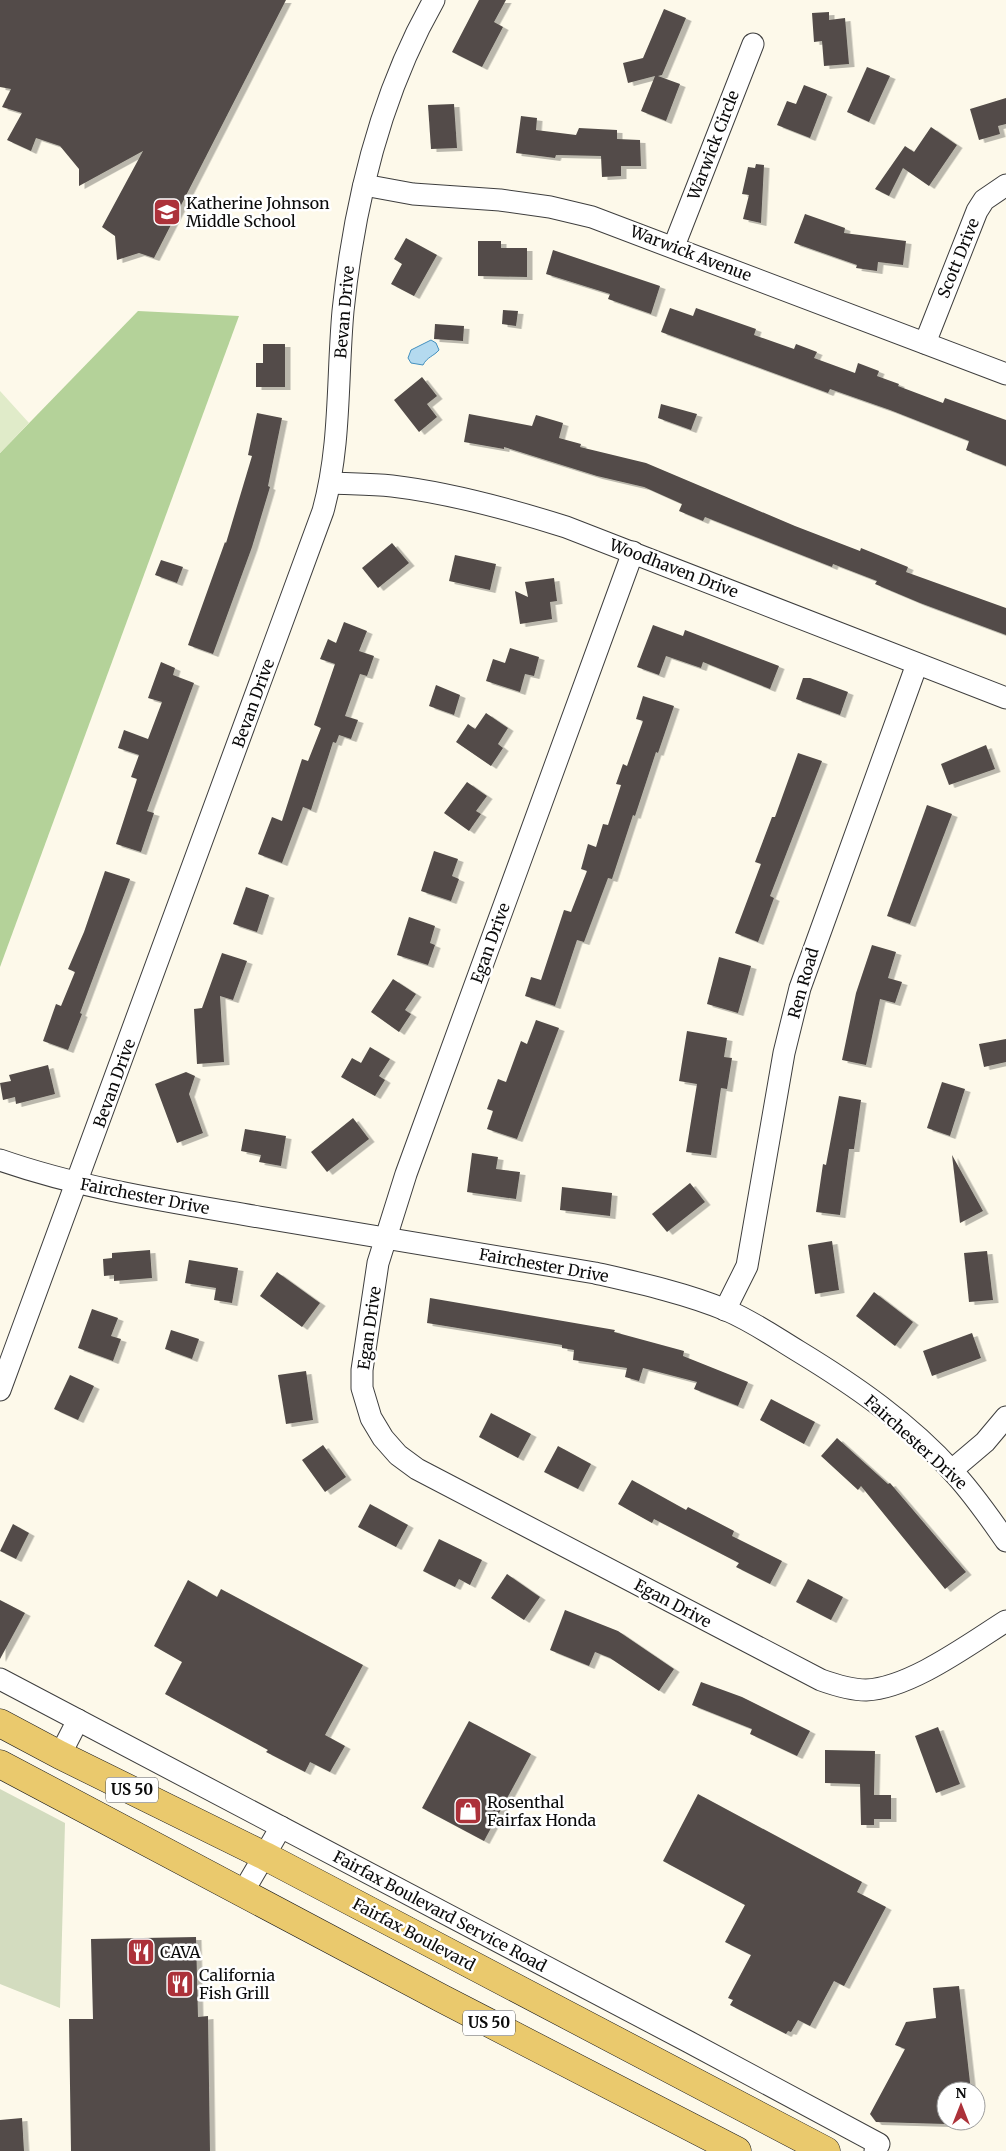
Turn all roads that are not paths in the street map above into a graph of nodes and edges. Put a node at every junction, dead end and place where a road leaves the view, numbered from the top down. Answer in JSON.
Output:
{"nodes":[{"id":1,"x":434,"y":0,"type":"edge"},
{"id":2,"x":753,"y":44,"type":"dead end"},
{"id":3,"x":1006,"y":185,"type":"edge"},
{"id":4,"x":364,"y":186,"type":"junction"},
{"id":5,"x":674,"y":246,"type":"junction"},
{"id":6,"x":924,"y":343,"type":"junction"},
{"id":7,"x":1006,"y":374,"type":"edge"},
{"id":8,"x":331,"y":483,"type":"junction"},
{"id":9,"x":634,"y":552,"type":"junction"},
{"id":10,"x":917,"y":664,"type":"junction"},
{"id":11,"x":1006,"y":698,"type":"edge"},
{"id":12,"x":0,"y":1160,"type":"edge"},
{"id":13,"x":77,"y":1183,"type":"junction"},
{"id":14,"x":386,"y":1239,"type":"junction"},
{"id":15,"x":725,"y":1310,"type":"junction"},
{"id":16,"x":0,"y":1390,"type":"edge"},
{"id":17,"x":1006,"y":1417,"type":"edge"},
{"id":18,"x":952,"y":1470,"type":"junction"},
{"id":19,"x":1006,"y":1541,"type":"edge"},
{"id":20,"x":1006,"y":1621,"type":"edge"},
{"id":21,"x":0,"y":1679,"type":"edge"},
{"id":22,"x":78,"y":1720,"type":"junction"},
{"id":23,"x":0,"y":1722,"type":"edge"},
{"id":24,"x":60,"y":1755,"type":"junction"},
{"id":25,"x":0,"y":1764,"type":"edge"},
{"id":26,"x":281,"y":1827,"type":"junction"},
{"id":27,"x":265,"y":1856,"type":"junction"},
{"id":28,"x":243,"y":1892,"type":"junction"},
{"id":29,"x":700,"y":2048,"type":"junction"},
{"id":30,"x":687,"y":2078,"type":"junction"},
{"id":31,"x":877,"y":2148,"type":"edge"},
{"id":32,"x":737,"y":2151,"type":"edge"},
{"id":33,"x":826,"y":2151,"type":"edge"}],
"edges":[{"from":1,"to":4,"type":"street","name":"Bevan Drive"},
{"from":2,"to":5,"type":"street","name":"Warwick Circle"},
{"from":3,"to":6,"type":"street","name":"Scott Drive"},
{"from":4,"to":5,"type":"street","name":"Warwick Avenue"},
{"from":4,"to":8,"type":"street","name":"Bevan Drive"},
{"from":5,"to":6,"type":"street","name":"Warwick Avenue"},
{"from":6,"to":7,"type":"street","name":"Warwick Avenue"},
{"from":8,"to":9,"type":"street","name":"Woodhaven Drive"},
{"from":8,"to":13,"type":"street","name":"Bevan Drive"},
{"from":9,"to":10,"type":"street","name":"Woodhaven Drive"},
{"from":9,"to":14,"type":"street","name":"Egan Drive"},
{"from":10,"to":11,"type":"street","name":"Woodhaven Drive"},
{"from":10,"to":15,"type":"street","name":"Ren Road"},
{"from":12,"to":13,"type":"street","name":"Fairchester Drive"},
{"from":13,"to":14,"type":"street","name":"Fairchester Drive"},
{"from":13,"to":16,"type":"street","name":"Bevan Drive"},
{"from":14,"to":15,"type":"street","name":"Fairchester Drive"},
{"from":14,"to":20,"type":"street","name":"Egan Drive"},
{"from":15,"to":18,"type":"street","name":"Fairchester Drive"},
{"from":17,"to":18,"type":"street"},
{"from":18,"to":19,"type":"street","name":"Fairchester Drive"},
{"from":21,"to":22,"type":"street","name":"Fairfax Boulevard Service Road"},
{"from":22,"to":24,"type":"street"},
{"from":22,"to":26,"type":"street","name":"Fairfax Boulevard Service Road"},
{"from":23,"to":24,"type":"main road","name":"Fairfax Boulevard","number":"US 50"},
{"from":24,"to":27,"type":"main road","name":"Fairfax Boulevard","number":"US 50"},
{"from":25,"to":28,"type":"main road","number":"US 50"},
{"from":26,"to":27,"type":"street"},
{"from":26,"to":29,"type":"street","name":"Fairfax Boulevard Service Road"},
{"from":27,"to":28,"type":"street"},
{"from":27,"to":30,"type":"main road","name":"Fairfax Boulevard","number":"US 50"},
{"from":28,"to":32,"type":"main road","number":"US 50"},
{"from":29,"to":30,"type":"street"},
{"from":29,"to":31,"type":"street","name":"Fairfax Boulevard Service Road"},
{"from":30,"to":33,"type":"main road","name":"Fairfax Boulevard","number":"US 50"}]}
